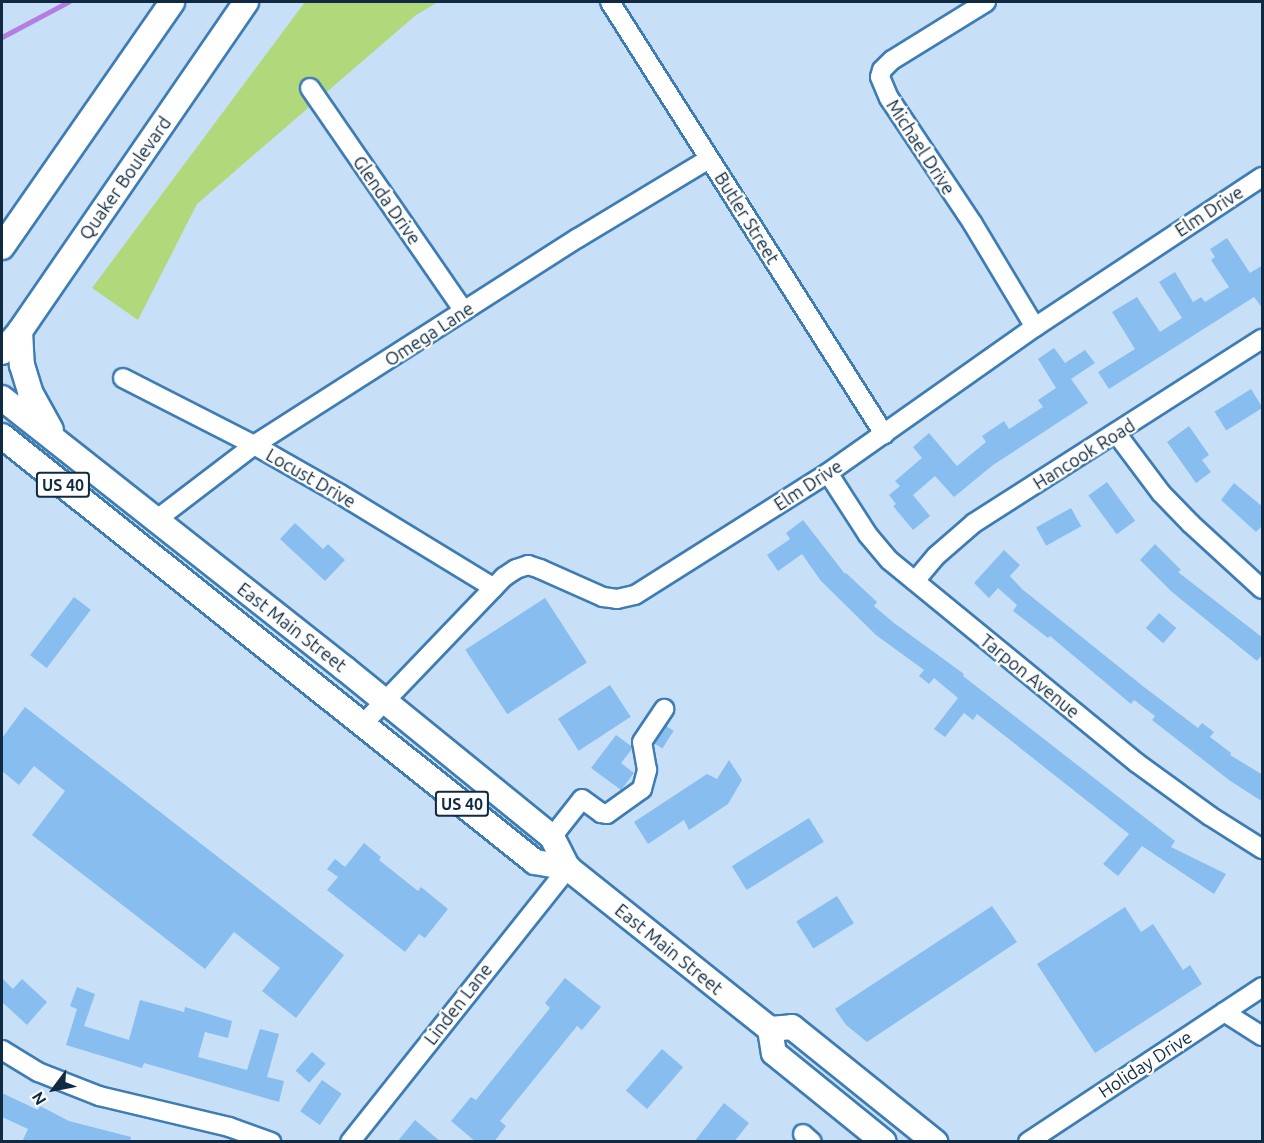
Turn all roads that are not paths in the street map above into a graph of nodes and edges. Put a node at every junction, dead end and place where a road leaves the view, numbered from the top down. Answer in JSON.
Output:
{"nodes":[{"id":1,"x":610,"y":2,"type":"edge"},
{"id":2,"x":986,"y":2,"type":"edge"},
{"id":3,"x":167,"y":8,"type":"edge"},
{"id":4,"x":241,"y":9,"type":"edge"},
{"id":5,"x":310,"y":88,"type":"dead end"},
{"id":6,"x":709,"y":159,"type":"junction"},
{"id":7,"x":1263,"y":177,"type":"edge"},
{"id":8,"x":2,"y":247,"type":"edge"},
{"id":9,"x":464,"y":311,"type":"junction"},
{"id":10,"x":1035,"y":327,"type":"junction"},
{"id":11,"x":20,"y":331,"type":"junction"},
{"id":12,"x":1263,"y":339,"type":"edge"},
{"id":13,"x":2,"y":352,"type":"edge"},
{"id":14,"x":123,"y":378,"type":"dead end"},
{"id":15,"x":2,"y":398,"type":"edge"},
{"id":16,"x":1116,"y":433,"type":"junction"},
{"id":17,"x":884,"y":434,"type":"junction"},
{"id":18,"x":2,"y":436,"type":"edge"},
{"id":19,"x":61,"y":444,"type":"junction"},
{"id":20,"x":254,"y":445,"type":"junction"},
{"id":21,"x":828,"y":473,"type":"junction"},
{"id":22,"x":156,"y":520,"type":"junction"},
{"id":23,"x":915,"y":581,"type":"junction"},
{"id":24,"x":494,"y":588,"type":"junction"},
{"id":25,"x":1263,"y":589,"type":"edge"},
{"id":26,"x":384,"y":701,"type":"junction"},
{"id":27,"x":663,"y":709,"type":"dead end"},
{"id":28,"x":363,"y":724,"type":"junction"},
{"id":29,"x":552,"y":837,"type":"junction"},
{"id":30,"x":1263,"y":849,"type":"edge"},
{"id":31,"x":568,"y":868,"type":"junction"},
{"id":32,"x":1263,"y":987,"type":"edge"},
{"id":33,"x":1224,"y":1012,"type":"junction"},
{"id":34,"x":770,"y":1029,"type":"junction"},
{"id":35,"x":1263,"y":1035,"type":"edge"},
{"id":36,"x":2,"y":1050,"type":"edge"},
{"id":37,"x":271,"y":1142,"type":"edge"},
{"id":38,"x":350,"y":1142,"type":"edge"},
{"id":39,"x":884,"y":1142,"type":"edge"},
{"id":40,"x":935,"y":1142,"type":"edge"},
{"id":41,"x":1028,"y":1142,"type":"edge"}],
"edges":[{"from":1,"to":6,"type":"street","name":"Butler Street"},
{"from":2,"to":10,"type":"street","name":"Michael Drive"},
{"from":3,"to":8,"type":"main road"},
{"from":4,"to":11,"type":"main road","name":"Quaker Boulevard"},
{"from":5,"to":9,"type":"street","name":"Glenda Drive"},
{"from":6,"to":9,"type":"street","name":"Omega Lane"},
{"from":6,"to":17,"type":"street","name":"Butler Street"},
{"from":7,"to":10,"type":"street","name":"Elm Drive"},
{"from":9,"to":20,"type":"street","name":"Omega Lane"},
{"from":10,"to":17,"type":"street","name":"Elm Drive"},
{"from":11,"to":13,"type":"main road","name":"Quaker Boulevard"},
{"from":11,"to":19,"type":"main road"},
{"from":12,"to":16,"type":"street","name":"Hancook Road"},
{"from":14,"to":20,"type":"street","name":"Locust Drive"},
{"from":15,"to":19,"type":"main road","name":"East Main Street","number":"US 40"},
{"from":16,"to":23,"type":"street","name":"Hancook Road"},
{"from":16,"to":25,"type":"street"},
{"from":17,"to":21,"type":"street","name":"Elm Drive"},
{"from":18,"to":28,"type":"main road","name":"East Main Street","number":"US 40"},
{"from":19,"to":22,"type":"main road","name":"East Main Street","number":"US 40"},
{"from":20,"to":22,"type":"street","name":"Omega Lane"},
{"from":20,"to":24,"type":"street","name":"Locust Drive"},
{"from":21,"to":23,"type":"street","name":"Tarpon Avenue"},
{"from":21,"to":24,"type":"street","name":"Elm Drive"},
{"from":22,"to":26,"type":"main road","name":"East Main Street","number":"US 40"},
{"from":23,"to":30,"type":"street","name":"Tarpon Avenue"},
{"from":24,"to":26,"type":"street","name":"Elm Drive"},
{"from":26,"to":28,"type":"street","name":"Elm Drive"},
{"from":26,"to":29,"type":"main road","name":"East Main Street","number":"US 40"},
{"from":27,"to":29,"type":"street"},
{"from":28,"to":31,"type":"main road","name":"East Main Street","number":"US 40"},
{"from":29,"to":31,"type":"main road","name":"East Main Street","number":"US 40"},
{"from":31,"to":34,"type":"main road","name":"East Main Street","number":"US 40"},
{"from":31,"to":38,"type":"street","name":"Linden Lane"},
{"from":32,"to":33,"type":"street","name":"Holiday Drive"},
{"from":33,"to":35,"type":"street"},
{"from":33,"to":41,"type":"street","name":"Holiday Drive"},
{"from":34,"to":39,"type":"main road"},
{"from":34,"to":40,"type":"main road"},
{"from":36,"to":37,"type":"street"}]}
